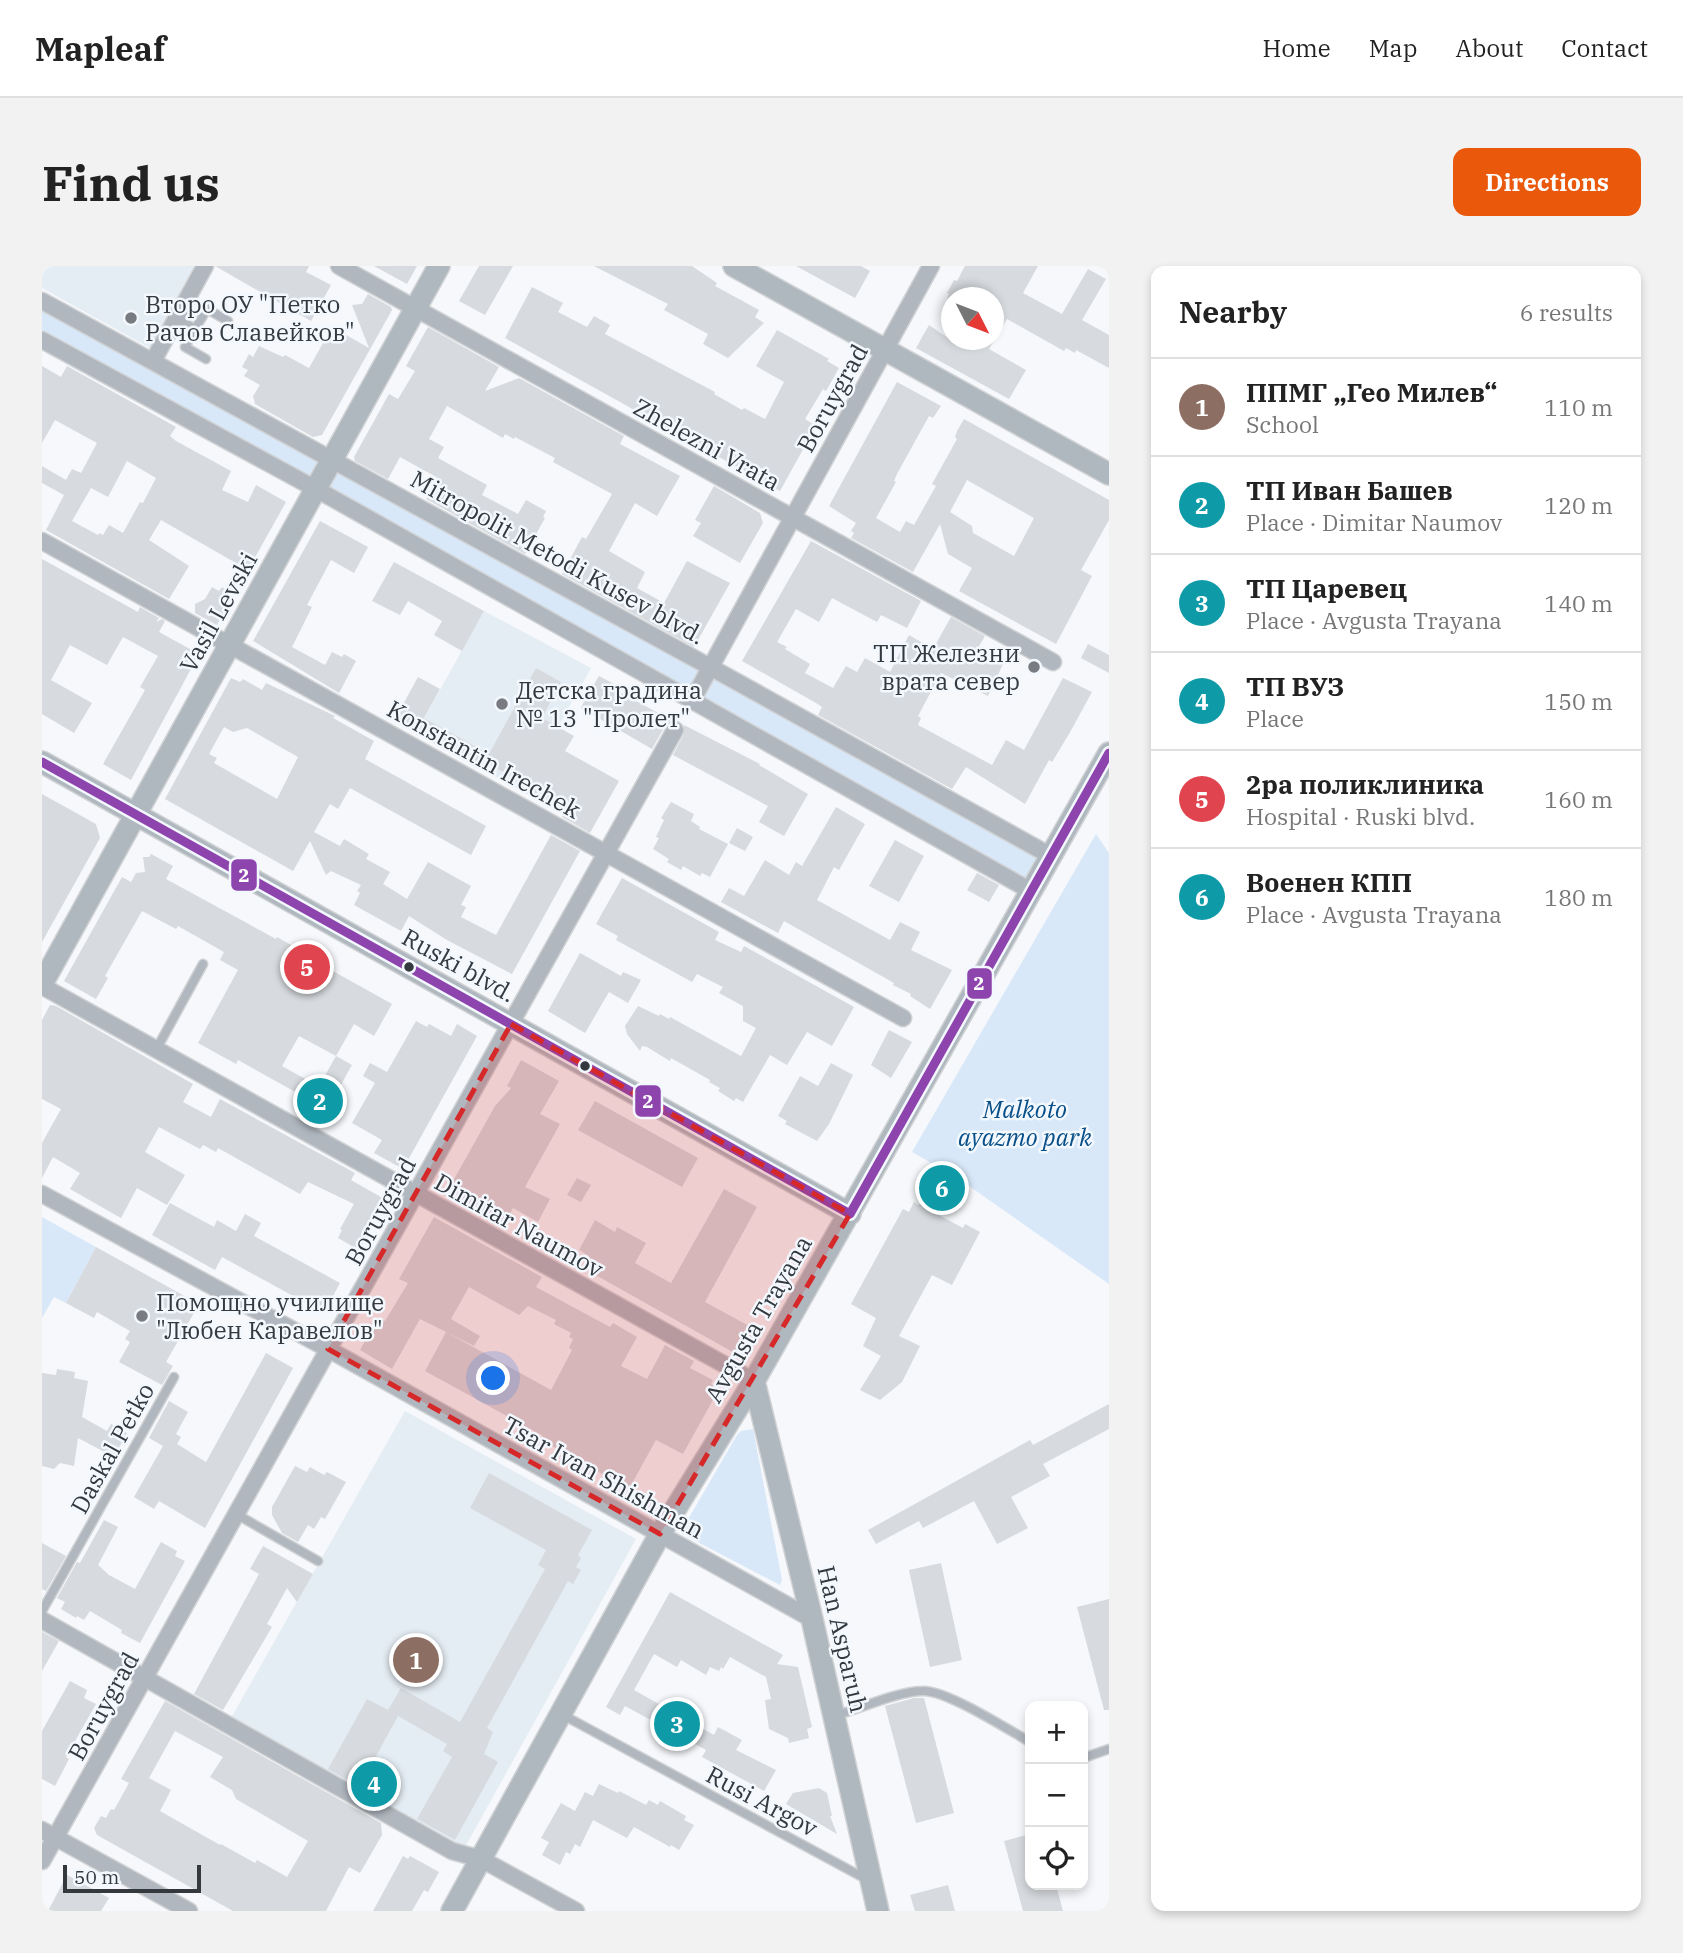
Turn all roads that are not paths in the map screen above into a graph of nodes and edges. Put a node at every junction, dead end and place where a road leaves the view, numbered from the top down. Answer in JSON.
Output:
{"nodes":[{"id":1,"x":205,"y":266,"type":"edge"},
{"id":2,"x":339,"y":266,"type":"edge"},
{"id":3,"x":439,"y":266,"type":"edge"},
{"id":4,"x":734,"y":266,"type":"edge"},
{"id":5,"x":928,"y":267,"type":"edge"},
{"id":6,"x":42,"y":301,"type":"edge"},
{"id":7,"x":416,"y":309,"type":"junction"},
{"id":8,"x":176,"y":318,"type":"junction"},
{"id":9,"x":228,"y":321,"type":"dead end"},
{"id":10,"x":195,"y":329,"type":"junction"},
{"id":11,"x":42,"y":340,"type":"edge"},
{"id":12,"x":885,"y":350,"type":"junction"},
{"id":13,"x":206,"y":359,"type":"dead end"},
{"id":14,"x":153,"y":361,"type":"junction"},
{"id":15,"x":332,"y":459,"type":"junction"},
{"id":16,"x":1109,"y":474,"type":"edge"},
{"id":17,"x":316,"y":489,"type":"junction"},
{"id":18,"x":793,"y":517,"type":"junction"},
{"id":19,"x":42,"y":541,"type":"edge"},
{"id":20,"x":230,"y":645,"type":"junction"},
{"id":21,"x":1053,"y":662,"type":"dead end"},
{"id":22,"x":710,"y":667,"type":"junction"},
{"id":23,"x":693,"y":699,"type":"junction"},
{"id":24,"x":675,"y":730,"type":"dead end"},
{"id":25,"x":1109,"y":753,"type":"edge"},
{"id":26,"x":42,"y":762,"type":"edge"},
{"id":27,"x":136,"y":814,"type":"junction"},
{"id":28,"x":606,"y":853,"type":"junction"},
{"id":29,"x":1051,"y":856,"type":"junction"},
{"id":30,"x":1031,"y":891,"type":"junction"},
{"id":31,"x":203,"y":964,"type":"dead end"},
{"id":32,"x":42,"y":985,"type":"edge"},
{"id":33,"x":903,"y":1018,"type":"dead end"},
{"id":34,"x":511,"y":1024,"type":"junction"},
{"id":35,"x":156,"y":1050,"type":"junction"},
{"id":36,"x":42,"y":1194,"type":"edge"},
{"id":37,"x":416,"y":1194,"type":"junction"},
{"id":38,"x":849,"y":1214,"type":"junction"},
{"id":39,"x":328,"y":1349,"type":"junction"},
{"id":40,"x":174,"y":1377,"type":"dead end"},
{"id":41,"x":754,"y":1381,"type":"junction"},
{"id":42,"x":236,"y":1514,"type":"junction"},
{"id":43,"x":660,"y":1534,"type":"junction"},
{"id":44,"x":318,"y":1561,"type":"dead end"},
{"id":45,"x":42,"y":1611,"type":"edge"},
{"id":46,"x":813,"y":1619,"type":"junction"},
{"id":47,"x":42,"y":1620,"type":"edge"},
{"id":48,"x":145,"y":1677,"type":"junction"},
{"id":49,"x":561,"y":1714,"type":"junction"},
{"id":50,"x":834,"y":1716,"type":"junction"},
{"id":51,"x":1025,"y":1739,"type":"edge"},
{"id":52,"x":1109,"y":1749,"type":"edge"},
{"id":53,"x":1088,"y":1756,"type":"edge"},
{"id":54,"x":49,"y":1834,"type":"edge"},
{"id":55,"x":481,"y":1859,"type":"junction"},
{"id":56,"x":42,"y":1861,"type":"edge"},
{"id":57,"x":871,"y":1881,"type":"junction"},
{"id":58,"x":189,"y":1911,"type":"edge"},
{"id":59,"x":452,"y":1911,"type":"edge"},
{"id":60,"x":576,"y":1911,"type":"edge"},
{"id":61,"x":878,"y":1911,"type":"edge"}],
"edges":[{"from":1,"to":8,"type":"street"},
{"from":2,"to":7,"type":"street","name":"Zhelezni Vrata"},
{"from":3,"to":7,"type":"street","name":"Vasil Levski"},
{"from":4,"to":12,"type":"street"},
{"from":5,"to":12,"type":"street","name":"Boruygrad"},
{"from":6,"to":14,"type":"street","name":"Mitropolit Metodi Kusev blvd."},
{"from":7,"to":15,"type":"street","name":"Vasil Levski"},
{"from":7,"to":18,"type":"street","name":"Zhelezni Vrata"},
{"from":8,"to":10,"type":"lane"},
{"from":8,"to":14,"type":"street"},
{"from":9,"to":10,"type":"lane"},
{"from":10,"to":13,"type":"lane"},
{"from":11,"to":17,"type":"street"},
{"from":12,"to":16,"type":"street"},
{"from":12,"to":18,"type":"street","name":"Boruygrad"},
{"from":14,"to":15,"type":"street","name":"Mitropolit Metodi Kusev blvd."},
{"from":15,"to":17,"type":"street","name":"Vasil Levski"},
{"from":15,"to":22,"type":"street","name":"Mitropolit Metodi Kusev blvd."},
{"from":17,"to":20,"type":"street","name":"Vasil Levski"},
{"from":17,"to":23,"type":"street"},
{"from":18,"to":21,"type":"street","name":"Zhelezni Vrata"},
{"from":18,"to":22,"type":"street","name":"Boruygrad"},
{"from":19,"to":20,"type":"street","name":"Konstantin Irechek"},
{"from":20,"to":27,"type":"street","name":"Vasil Levski"},
{"from":20,"to":28,"type":"street","name":"Konstantin Irechek"},
{"from":22,"to":23,"type":"street","name":"Boruygrad"},
{"from":22,"to":29,"type":"street","name":"Mitropolit Metodi Kusev blvd."},
{"from":23,"to":30,"type":"street"},
{"from":24,"to":28,"type":"street","name":"Boruygrad"},
{"from":25,"to":29,"type":"street","name":"Avgusta Trayana"},
{"from":26,"to":27,"type":"street","name":"Ruski blvd."},
{"from":27,"to":32,"type":"street","name":"Vasil Levski"},
{"from":27,"to":34,"type":"street","name":"Ruski blvd."},
{"from":28,"to":33,"type":"street","name":"Konstantin Irechek"},
{"from":28,"to":34,"type":"street","name":"Boruygrad"},
{"from":29,"to":30,"type":"street","name":"Avgusta Trayana"},
{"from":30,"to":38,"type":"street","name":"Avgusta Trayana"},
{"from":31,"to":35,"type":"lane"},
{"from":32,"to":35,"type":"street","name":"Dimitar Naumov"},
{"from":34,"to":37,"type":"street","name":"Boruygrad"},
{"from":34,"to":38,"type":"street","name":"Ruski blvd."},
{"from":35,"to":37,"type":"street","name":"Dimitar Naumov"},
{"from":36,"to":39,"type":"street","name":"Tsar Ivan Shishman"},
{"from":37,"to":39,"type":"street","name":"Boruygrad"},
{"from":37,"to":41,"type":"street","name":"Dimitar Naumov"},
{"from":38,"to":41,"type":"street","name":"Avgusta Trayana"},
{"from":39,"to":42,"type":"street","name":"Boruygrad"},
{"from":39,"to":43,"type":"street","name":"Tsar Ivan Shishman"},
{"from":40,"to":45,"type":"lane","name":"Daskal Petko"},
{"from":41,"to":43,"type":"street","name":"Avgusta Trayana"},
{"from":41,"to":46,"type":"street","name":"Han Asparuh"},
{"from":42,"to":44,"type":"lane"},
{"from":42,"to":48,"type":"street","name":"Boruygrad"},
{"from":43,"to":46,"type":"street","name":"Tsar Ivan Shishman"},
{"from":43,"to":49,"type":"street","name":"Avgusta Trayana"},
{"from":46,"to":50,"type":"street","name":"Han Asparuh"},
{"from":47,"to":48,"type":"street"},
{"from":48,"to":54,"type":"street","name":"Boruygrad"},
{"from":48,"to":55,"type":"street"},
{"from":49,"to":55,"type":"street","name":"Avgusta Trayana"},
{"from":49,"to":57,"type":"lane","name":"Rusi Argov"},
{"from":50,"to":51,"type":"lane"},
{"from":50,"to":57,"type":"street","name":"Han Asparuh"},
{"from":52,"to":53,"type":"lane"},
{"from":54,"to":56,"type":"street","name":"Boruygrad"},
{"from":54,"to":58,"type":"street"},
{"from":55,"to":59,"type":"street","name":"Avgusta Trayana"},
{"from":55,"to":60,"type":"street"},
{"from":57,"to":61,"type":"street","name":"Han Asparuh"}]}
